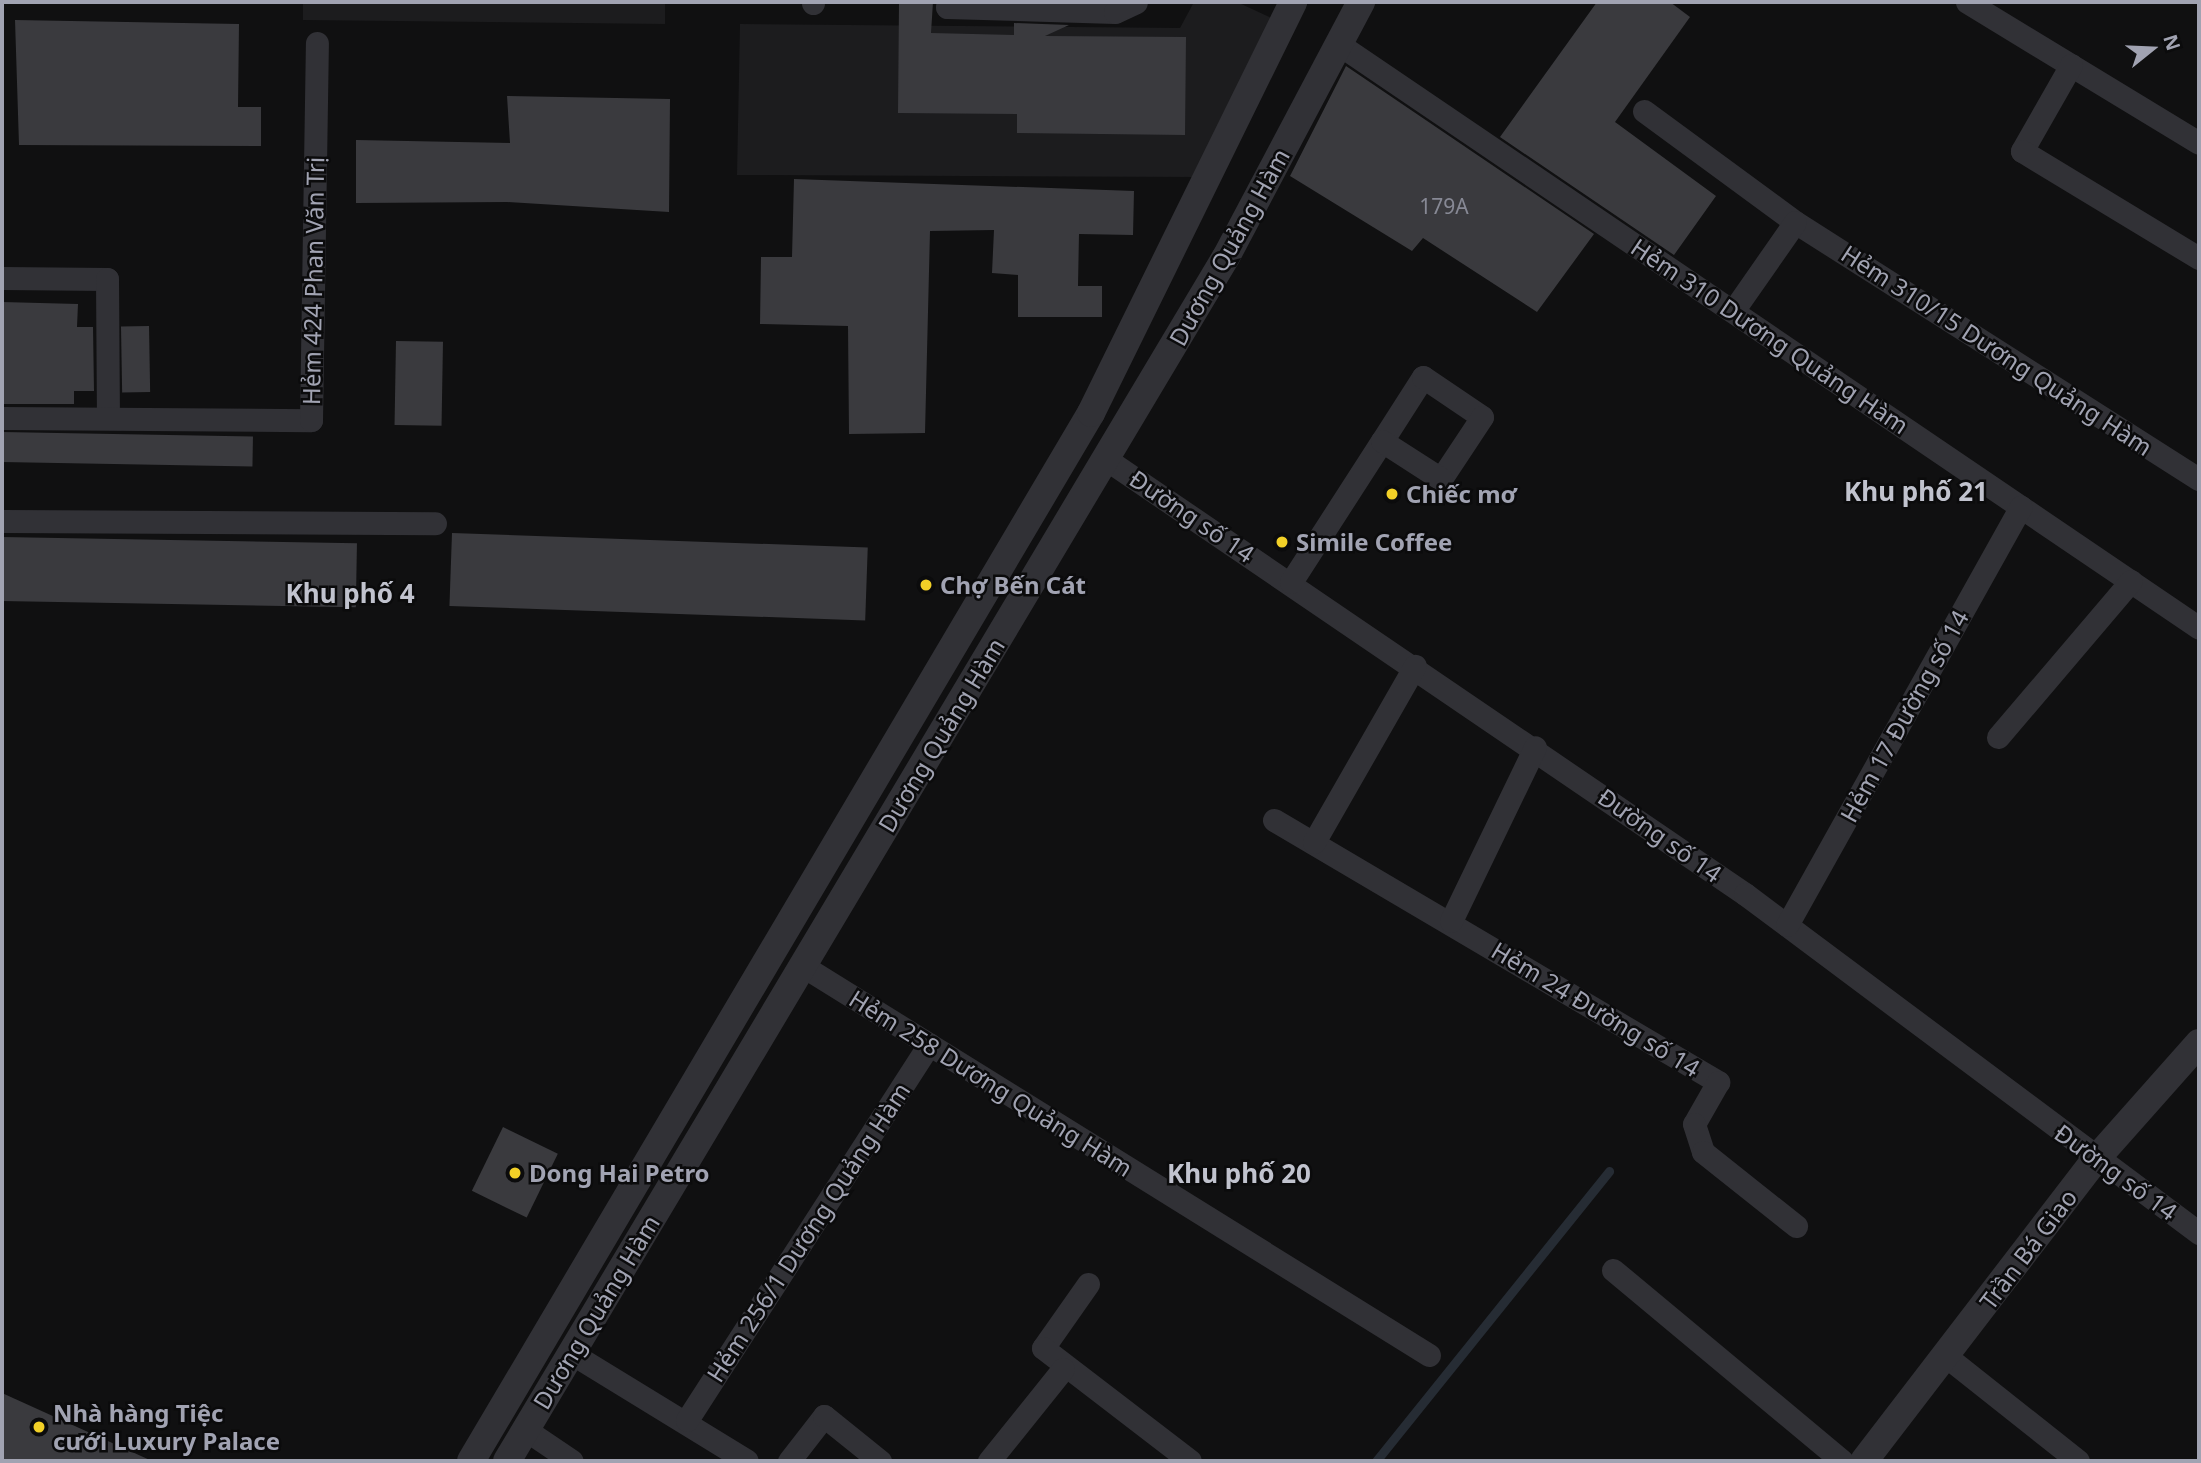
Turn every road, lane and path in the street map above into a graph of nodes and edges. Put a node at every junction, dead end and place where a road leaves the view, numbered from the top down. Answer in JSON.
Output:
{"nodes":[{"id":1,"x":948,"y":2,"type":"edge"},
{"id":2,"x":1136,"y":2,"type":"edge"},
{"id":3,"x":1293,"y":2,"type":"edge"},
{"id":4,"x":1362,"y":2,"type":"edge"},
{"id":5,"x":1967,"y":2,"type":"edge"},
{"id":6,"x":317,"y":43,"type":"dead end"},
{"id":7,"x":1340,"y":45,"type":"junction"},
{"id":8,"x":2071,"y":65,"type":"junction"},
{"id":9,"x":1644,"y":111,"type":"dead end"},
{"id":10,"x":2199,"y":143,"type":"edge"},
{"id":11,"x":1795,"y":222,"type":"junction"},
{"id":12,"x":2199,"y":258,"type":"edge"},
{"id":13,"x":2,"y":278,"type":"edge"},
{"id":14,"x":1733,"y":311,"type":"junction"},
{"id":15,"x":2,"y":418,"type":"edge"},
{"id":16,"x":108,"y":418,"type":"junction"},
{"id":17,"x":1076,"y":439,"type":"junction"},
{"id":18,"x":1382,"y":441,"type":"junction"},
{"id":19,"x":1106,"y":458,"type":"junction"},
{"id":20,"x":2199,"y":479,"type":"edge"},
{"id":21,"x":2021,"y":507,"type":"junction"},
{"id":22,"x":2,"y":521,"type":"edge"},
{"id":23,"x":435,"y":523,"type":"dead end"},
{"id":24,"x":2131,"y":581,"type":"junction"},
{"id":25,"x":1291,"y":582,"type":"junction"},
{"id":26,"x":2199,"y":628,"type":"edge"},
{"id":27,"x":1415,"y":666,"type":"junction"},
{"id":28,"x":1998,"y":737,"type":"dead end"},
{"id":29,"x":1535,"y":747,"type":"junction"},
{"id":30,"x":1274,"y":820,"type":"dead end"},
{"id":31,"x":1314,"y":842,"type":"junction"},
{"id":32,"x":1451,"y":921,"type":"junction"},
{"id":33,"x":1787,"y":925,"type":"junction"},
{"id":34,"x":803,"y":966,"type":"junction"},
{"id":35,"x":2199,"y":1043,"type":"edge"},
{"id":36,"x":929,"y":1044,"type":"junction"},
{"id":37,"x":2095,"y":1159,"type":"junction"},
{"id":38,"x":1796,"y":1226,"type":"dead end"},
{"id":39,"x":2199,"y":1233,"type":"edge"},
{"id":40,"x":1614,"y":1270,"type":"dead end"},
{"id":41,"x":1088,"y":1284,"type":"dead end"},
{"id":42,"x":571,"y":1353,"type":"junction"},
{"id":43,"x":1429,"y":1355,"type":"dead end"},
{"id":44,"x":1947,"y":1357,"type":"junction"},
{"id":45,"x":1063,"y":1369,"type":"junction"},
{"id":46,"x":687,"y":1420,"type":"junction"},
{"id":47,"x":526,"y":1430,"type":"junction"},
{"id":48,"x":471,"y":1461,"type":"edge"},
{"id":49,"x":507,"y":1461,"type":"edge"},
{"id":50,"x":572,"y":1461,"type":"edge"},
{"id":51,"x":747,"y":1461,"type":"edge"},
{"id":52,"x":789,"y":1461,"type":"edge"},
{"id":53,"x":880,"y":1461,"type":"edge"},
{"id":54,"x":989,"y":1461,"type":"edge"},
{"id":55,"x":1190,"y":1461,"type":"edge"},
{"id":56,"x":1842,"y":1461,"type":"edge"},
{"id":57,"x":1864,"y":1461,"type":"edge"},
{"id":58,"x":2078,"y":1461,"type":"edge"}],
"edges":[{"from":1,"to":2,"type":"street"},
{"from":3,"to":17,"type":"street","name":"Dương Quảng Hàm"},
{"from":4,"to":7,"type":"street","name":"Dương Quảng Hàm"},
{"from":5,"to":8,"type":"street"},
{"from":6,"to":16,"type":"street","name":"Hẻm 424 Phan Văn Trị"},
{"from":7,"to":14,"type":"street","name":"Hẻm 310 Dương Quảng Hàm"},
{"from":7,"to":19,"type":"street","name":"Dương Quảng Hàm"},
{"from":8,"to":10,"type":"street"},
{"from":8,"to":12,"type":"street"},
{"from":9,"to":11,"type":"street","name":"Hẻm 310/15 Dương Quảng Hàm"},
{"from":11,"to":14,"type":"street"},
{"from":11,"to":20,"type":"street","name":"Hẻm 310/15 Dương Quảng Hàm"},
{"from":13,"to":16,"type":"street"},
{"from":14,"to":21,"type":"street","name":"Hẻm 310 Dương Quảng Hàm"},
{"from":15,"to":16,"type":"street","name":"Hẻm 424 Phan Văn Trị"},
{"from":17,"to":19,"type":"street"},
{"from":17,"to":48,"type":"street","name":"Dương Quảng Hàm"},
{"from":18,"to":18,"type":"street"},
{"from":18,"to":25,"type":"street"},
{"from":19,"to":25,"type":"street","name":"Đường số 14"},
{"from":19,"to":34,"type":"street","name":"Dương Quảng Hàm"},
{"from":21,"to":24,"type":"street","name":"Hẻm 310 Dương Quảng Hàm"},
{"from":21,"to":33,"type":"street","name":"Hẻm 17 Đường số 14"},
{"from":22,"to":23,"type":"street"},
{"from":24,"to":26,"type":"street","name":"Hẻm 310 Dương Quảng Hàm"},
{"from":24,"to":28,"type":"street"},
{"from":25,"to":27,"type":"street","name":"Đường số 14"},
{"from":27,"to":29,"type":"street","name":"Đường số 14"},
{"from":27,"to":31,"type":"street"},
{"from":29,"to":32,"type":"street"},
{"from":29,"to":33,"type":"street","name":"Đường số 14"},
{"from":30,"to":31,"type":"street","name":"Hẻm 24 Đường số 14"},
{"from":31,"to":32,"type":"street","name":"Hẻm 24 Đường số 14"},
{"from":32,"to":38,"type":"street","name":"Hẻm 24 Đường số 14"},
{"from":33,"to":37,"type":"street","name":"Đường số 14"},
{"from":34,"to":36,"type":"street","name":"Hẻm 258 Dương Quảng Hàm"},
{"from":34,"to":42,"type":"street","name":"Dương Quảng Hàm"},
{"from":35,"to":37,"type":"street","name":"Trần Bá Giao"},
{"from":36,"to":43,"type":"street","name":"Hẻm 258 Dương Quảng Hàm"},
{"from":36,"to":46,"type":"street","name":"Hẻm 256/1 Dương Quảng Hàm"},
{"from":37,"to":39,"type":"street","name":"Đường số 14"},
{"from":37,"to":44,"type":"street","name":"Trần Bá Giao"},
{"from":40,"to":56,"type":"street"},
{"from":41,"to":45,"type":"street"},
{"from":42,"to":46,"type":"street"},
{"from":42,"to":47,"type":"street","name":"Dương Quảng Hàm"},
{"from":44,"to":57,"type":"street","name":"Trần Bá Giao"},
{"from":44,"to":58,"type":"street"},
{"from":45,"to":54,"type":"street"},
{"from":45,"to":55,"type":"street"},
{"from":46,"to":51,"type":"street"},
{"from":47,"to":49,"type":"street","name":"Dương Quảng Hàm"},
{"from":47,"to":50,"type":"street"},
{"from":52,"to":53,"type":"street"}]}
